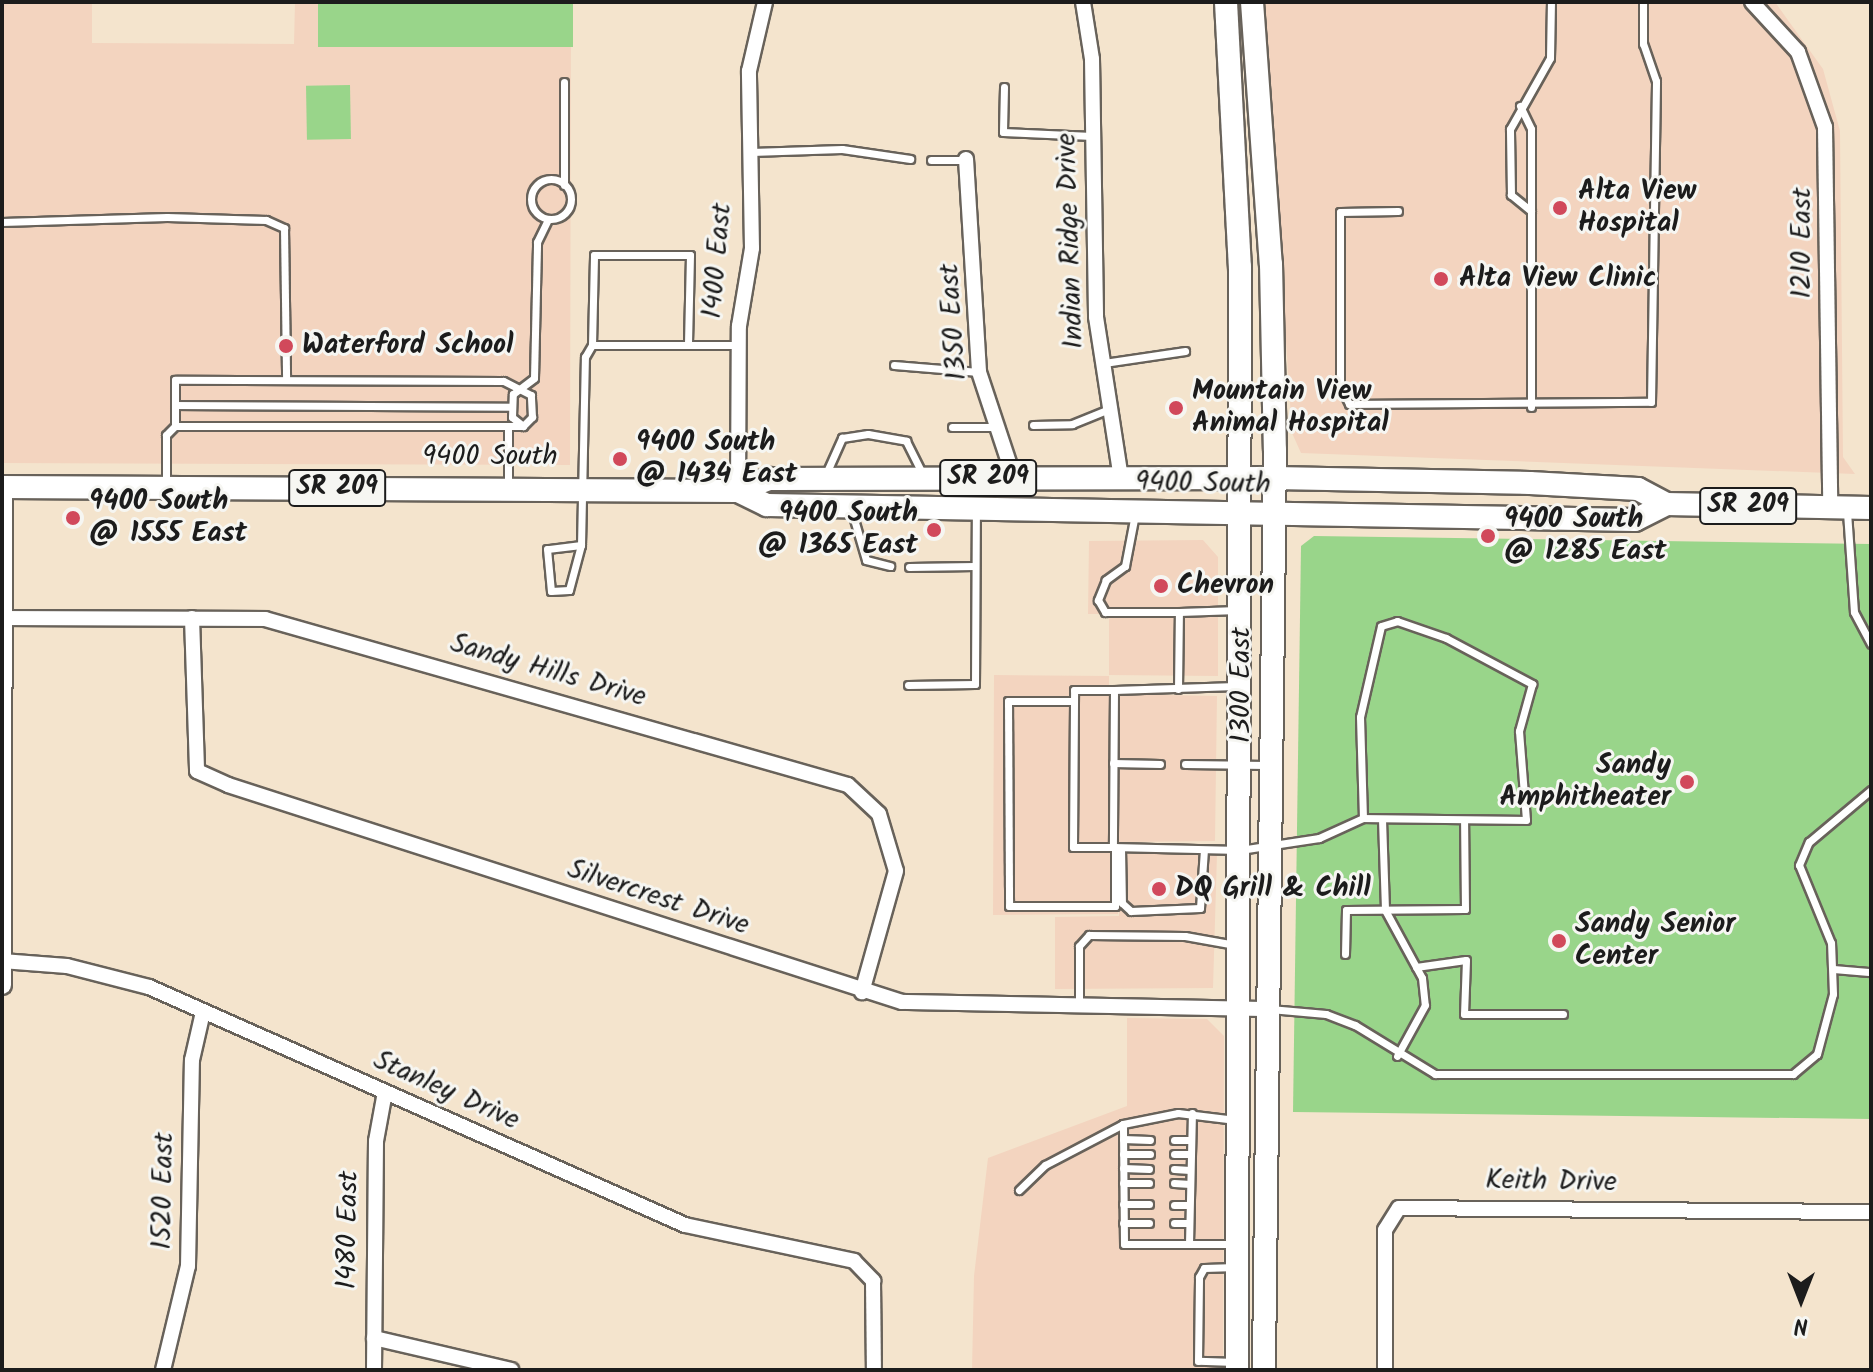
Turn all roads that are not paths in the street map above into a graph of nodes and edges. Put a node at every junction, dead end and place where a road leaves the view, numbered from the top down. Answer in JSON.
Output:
{"nodes":[{"id":1,"x":765,"y":2,"type":"edge"},
{"id":2,"x":1083,"y":2,"type":"edge"},
{"id":3,"x":1226,"y":2,"type":"edge"},
{"id":4,"x":1252,"y":2,"type":"edge"},
{"id":5,"x":1551,"y":2,"type":"edge"},
{"id":6,"x":1643,"y":2,"type":"edge"},
{"id":7,"x":1752,"y":2,"type":"edge"},
{"id":8,"x":564,"y":82,"type":"dead end"},
{"id":9,"x":1004,"y":87,"type":"dead end"},
{"id":10,"x":1520,"y":106,"type":"junction"},
{"id":11,"x":1092,"y":136,"type":"junction"},
{"id":12,"x":749,"y":152,"type":"junction"},
{"id":13,"x":910,"y":159,"type":"dead end"},
{"id":14,"x":931,"y":160,"type":"dead end"},
{"id":15,"x":966,"y":160,"type":"joint"},
{"id":16,"x":564,"y":185,"type":"junction"},
{"id":17,"x":1398,"y":211,"type":"dead end"},
{"id":18,"x":1531,"y":211,"type":"junction"},
{"id":19,"x":548,"y":219,"type":"junction"},
{"id":20,"x":2,"y":222,"type":"edge"},
{"id":21,"x":592,"y":345,"type":"junction"},
{"id":22,"x":688,"y":345,"type":"junction"},
{"id":23,"x":738,"y":345,"type":"junction"},
{"id":24,"x":1185,"y":351,"type":"dead end"},
{"id":25,"x":1102,"y":363,"type":"junction"},
{"id":26,"x":894,"y":365,"type":"dead end"},
{"id":27,"x":979,"y":372,"type":"junction"},
{"id":28,"x":286,"y":380,"type":"junction"},
{"id":29,"x":522,"y":388,"type":"junction"},
{"id":30,"x":175,"y":405,"type":"junction"},
{"id":31,"x":512,"y":407,"type":"junction"},
{"id":32,"x":1531,"y":407,"type":"junction"},
{"id":33,"x":1109,"y":409,"type":"junction"},
{"id":34,"x":1033,"y":425,"type":"dead end"},
{"id":35,"x":175,"y":426,"type":"junction"},
{"id":36,"x":508,"y":426,"type":"junction"},
{"id":37,"x":523,"y":426,"type":"junction"},
{"id":38,"x":952,"y":427,"type":"dead end"},
{"id":39,"x":994,"y":427,"type":"junction"},
{"id":40,"x":1014,"y":478,"type":"junction"},
{"id":41,"x":1121,"y":478,"type":"junction"},
{"id":42,"x":1240,"y":478,"type":"junction"},
{"id":43,"x":1275,"y":478,"type":"junction"},
{"id":44,"x":925,"y":479,"type":"junction"},
{"id":45,"x":824,"y":480,"type":"junction"},
{"id":46,"x":3,"y":487,"type":"edge"},
{"id":47,"x":508,"y":487,"type":"junction"},
{"id":48,"x":585,"y":487,"type":"junction"},
{"id":49,"x":166,"y":488,"type":"junction"},
{"id":50,"x":738,"y":491,"type":"junction"},
{"id":51,"x":1666,"y":504,"type":"junction"},
{"id":52,"x":850,"y":507,"type":"junction"},
{"id":53,"x":1838,"y":508,"type":"junction"},
{"id":54,"x":1871,"y":508,"type":"edge"},
{"id":55,"x":976,"y":511,"type":"junction"},
{"id":56,"x":1135,"y":513,"type":"junction"},
{"id":57,"x":1240,"y":514,"type":"junction"},
{"id":58,"x":1274,"y":514,"type":"junction"},
{"id":59,"x":581,"y":545,"type":"junction"},
{"id":60,"x":890,"y":566,"type":"dead end"},
{"id":61,"x":975,"y":566,"type":"junction"},
{"id":62,"x":909,"y":567,"type":"dead end"},
{"id":63,"x":1240,"y":610,"type":"junction"},
{"id":64,"x":1179,"y":612,"type":"junction"},
{"id":65,"x":4,"y":618,"type":"junction"},
{"id":66,"x":192,"y":618,"type":"junction"},
{"id":67,"x":1871,"y":644,"type":"edge"},
{"id":68,"x":908,"y":685,"type":"dead end"},
{"id":69,"x":1240,"y":686,"type":"junction"},
{"id":70,"x":1178,"y":689,"type":"junction"},
{"id":71,"x":1114,"y":690,"type":"junction"},
{"id":72,"x":1074,"y":701,"type":"junction"},
{"id":73,"x":3,"y":739,"type":"edge"},
{"id":74,"x":1113,"y":763,"type":"junction"},
{"id":75,"x":1160,"y":764,"type":"dead end"},
{"id":76,"x":1185,"y":764,"type":"dead end"},
{"id":77,"x":1240,"y":764,"type":"junction"},
{"id":78,"x":1272,"y":765,"type":"junction"},
{"id":79,"x":1871,"y":790,"type":"edge"},
{"id":80,"x":1363,"y":818,"type":"junction"},
{"id":81,"x":1382,"y":819,"type":"junction"},
{"id":82,"x":1464,"y":820,"type":"junction"},
{"id":83,"x":1271,"y":845,"type":"junction"},
{"id":84,"x":1116,"y":847,"type":"junction"},
{"id":85,"x":1204,"y":850,"type":"junction"},
{"id":86,"x":1240,"y":850,"type":"junction"},
{"id":87,"x":1385,"y":910,"type":"junction"},
{"id":88,"x":1241,"y":946,"type":"junction"},
{"id":89,"x":1345,"y":954,"type":"dead end"},
{"id":90,"x":2,"y":961,"type":"edge"},
{"id":91,"x":1416,"y":967,"type":"junction"},
{"id":92,"x":1834,"y":969,"type":"junction"},
{"id":93,"x":1871,"y":972,"type":"edge"},
{"id":94,"x":2,"y":985,"type":"edge"},
{"id":95,"x":862,"y":992,"type":"junction"},
{"id":96,"x":1079,"y":1009,"type":"junction"},
{"id":97,"x":1241,"y":1009,"type":"junction"},
{"id":98,"x":1268,"y":1009,"type":"junction"},
{"id":99,"x":203,"y":1012,"type":"junction"},
{"id":100,"x":1563,"y":1014,"type":"dead end"},
{"id":101,"x":1397,"y":1056,"type":"junction"},
{"id":102,"x":385,"y":1092,"type":"junction"},
{"id":103,"x":1192,"y":1113,"type":"junction"},
{"id":104,"x":1238,"y":1120,"type":"junction"},
{"id":105,"x":1123,"y":1124,"type":"junction"},
{"id":106,"x":1123,"y":1139,"type":"junction"},
{"id":107,"x":1150,"y":1140,"type":"dead end"},
{"id":108,"x":1174,"y":1140,"type":"dead end"},
{"id":109,"x":1191,"y":1140,"type":"junction"},
{"id":110,"x":1123,"y":1154,"type":"junction"},
{"id":111,"x":1150,"y":1154,"type":"dead end"},
{"id":112,"x":1174,"y":1154,"type":"dead end"},
{"id":113,"x":1190,"y":1154,"type":"junction"},
{"id":114,"x":1123,"y":1168,"type":"junction"},
{"id":115,"x":1149,"y":1169,"type":"dead end"},
{"id":116,"x":1174,"y":1169,"type":"dead end"},
{"id":117,"x":1190,"y":1170,"type":"junction"},
{"id":118,"x":1123,"y":1183,"type":"junction"},
{"id":119,"x":1149,"y":1183,"type":"dead end"},
{"id":120,"x":1174,"y":1183,"type":"dead end"},
{"id":121,"x":1190,"y":1184,"type":"junction"},
{"id":122,"x":1019,"y":1190,"type":"dead end"},
{"id":123,"x":1123,"y":1204,"type":"junction"},
{"id":124,"x":1149,"y":1204,"type":"dead end"},
{"id":125,"x":1174,"y":1205,"type":"dead end"},
{"id":126,"x":1189,"y":1205,"type":"junction"},
{"id":127,"x":1871,"y":1212,"type":"edge"},
{"id":128,"x":1123,"y":1223,"type":"junction"},
{"id":129,"x":1149,"y":1223,"type":"dead end"},
{"id":130,"x":1174,"y":1223,"type":"dead end"},
{"id":131,"x":1189,"y":1223,"type":"junction"},
{"id":132,"x":1189,"y":1244,"type":"junction"},
{"id":133,"x":1238,"y":1244,"type":"junction"},
{"id":134,"x":1238,"y":1267,"type":"junction"},
{"id":135,"x":374,"y":1338,"type":"junction"},
{"id":136,"x":1237,"y":1366,"type":"edge"},
{"id":137,"x":163,"y":1370,"type":"edge"},
{"id":138,"x":374,"y":1370,"type":"edge"},
{"id":139,"x":511,"y":1370,"type":"edge"},
{"id":140,"x":874,"y":1370,"type":"edge"},
{"id":141,"x":1264,"y":1370,"type":"edge"},
{"id":142,"x":1385,"y":1370,"type":"edge"}],
"edges":[{"from":1,"to":12,"type":"street","name":"1400 East"},
{"from":2,"to":11,"type":"street","name":"Indian Ridge Drive"},
{"from":3,"to":42,"type":"main road","name":"1300 East"},
{"from":4,"to":43,"type":"main road","name":"1300 East"},
{"from":5,"to":10,"type":"lane"},
{"from":6,"to":32,"type":"lane"},
{"from":7,"to":53,"type":"street","name":"1210 East"},
{"from":8,"to":16,"type":"lane"},
{"from":9,"to":11,"type":"lane"},
{"from":10,"to":18,"type":"lane"},
{"from":10,"to":18,"type":"lane"},
{"from":11,"to":25,"type":"street","name":"Indian Ridge Drive"},
{"from":12,"to":13,"type":"lane"},
{"from":12,"to":23,"type":"street","name":"1400 East"},
{"from":14,"to":15,"type":"lane"},
{"from":15,"to":27,"type":"street","name":"1350 East"},
{"from":16,"to":19,"type":"lane"},
{"from":16,"to":19,"type":"lane"},
{"from":17,"to":32,"type":"lane"},
{"from":18,"to":32,"type":"lane"},
{"from":19,"to":29,"type":"lane"},
{"from":20,"to":28,"type":"lane"},
{"from":21,"to":22,"type":"lane"},
{"from":21,"to":22,"type":"lane"},
{"from":21,"to":48,"type":"lane"},
{"from":22,"to":23,"type":"lane"},
{"from":23,"to":50,"type":"street","name":"1400 East"},
{"from":24,"to":25,"type":"lane"},
{"from":25,"to":33,"type":"street","name":"Indian Ridge Drive"},
{"from":26,"to":27,"type":"lane"},
{"from":27,"to":39,"type":"street","name":"1350 East"},
{"from":28,"to":29,"type":"lane"},
{"from":28,"to":30,"type":"lane"},
{"from":29,"to":31,"type":"lane"},
{"from":29,"to":37,"type":"lane"},
{"from":30,"to":31,"type":"lane"},
{"from":30,"to":35,"type":"lane"},
{"from":31,"to":37,"type":"lane"},
{"from":33,"to":34,"type":"lane"},
{"from":33,"to":41,"type":"street","name":"Indian Ridge Drive"},
{"from":35,"to":36,"type":"lane"},
{"from":35,"to":49,"type":"lane"},
{"from":36,"to":37,"type":"lane"},
{"from":36,"to":47,"type":"lane"},
{"from":38,"to":39,"type":"lane"},
{"from":39,"to":40,"type":"street","name":"1350 East"},
{"from":40,"to":41,"type":"main road","name":"9400 South","number":"SR 209"},
{"from":40,"to":44,"type":"main road","name":"9400 South","number":"SR 209"},
{"from":41,"to":42,"type":"main road","name":"9400 South","number":"SR 209"},
{"from":42,"to":43,"type":"main road","name":"9400 South","number":"SR 209"},
{"from":42,"to":57,"type":"main road","name":"1300 East"},
{"from":43,"to":51,"type":"main road","name":"9400 South","number":"SR 209"},
{"from":43,"to":58,"type":"main road","name":"1300 East"},
{"from":44,"to":45,"type":"main road","name":"9400 South","number":"SR 209"},
{"from":44,"to":45,"type":"lane"},
{"from":45,"to":50,"type":"main road","name":"9400 South","number":"SR 209"},
{"from":46,"to":49,"type":"main road","name":"9400 South","number":"SR 209"},
{"from":46,"to":65,"type":"street"},
{"from":47,"to":48,"type":"main road","name":"9400 South","number":"SR 209"},
{"from":47,"to":49,"type":"main road","name":"9400 South","number":"SR 209"},
{"from":48,"to":50,"type":"main road","name":"9400 South","number":"SR 209"},
{"from":48,"to":59,"type":"lane"},
{"from":50,"to":52,"type":"main road","name":"9400 South","number":"SR 209"},
{"from":51,"to":53,"type":"main road","name":"9400 South","number":"SR 209"},
{"from":51,"to":58,"type":"main road","name":"9400 South","number":"SR 209"},
{"from":52,"to":55,"type":"main road","name":"9400 South","number":"SR 209"},
{"from":52,"to":60,"type":"lane"},
{"from":53,"to":54,"type":"main road","name":"9400 South","number":"SR 209"},
{"from":53,"to":67,"type":"lane"},
{"from":55,"to":56,"type":"main road","name":"9400 South","number":"SR 209"},
{"from":55,"to":61,"type":"lane"},
{"from":56,"to":57,"type":"main road","name":"9400 South","number":"SR 209"},
{"from":56,"to":64,"type":"lane"},
{"from":57,"to":58,"type":"main road","name":"9400 South","number":"SR 209"},
{"from":57,"to":63,"type":"main road","name":"1300 East"},
{"from":58,"to":78,"type":"main road","name":"1300 East"},
{"from":59,"to":59,"type":"lane"},
{"from":61,"to":62,"type":"lane"},
{"from":61,"to":68,"type":"lane"},
{"from":63,"to":64,"type":"lane"},
{"from":63,"to":69,"type":"main road","name":"1300 East"},
{"from":64,"to":70,"type":"lane"},
{"from":65,"to":66,"type":"street","name":"Sandy Hills Drive"},
{"from":65,"to":73,"type":"street"},
{"from":66,"to":95,"type":"street","name":"Silvercrest Drive"},
{"from":66,"to":95,"type":"street","name":"Sandy Hills Drive"},
{"from":69,"to":70,"type":"lane"},
{"from":69,"to":77,"type":"main road","name":"1300 East"},
{"from":70,"to":71,"type":"lane"},
{"from":71,"to":72,"type":"lane"},
{"from":71,"to":74,"type":"lane"},
{"from":72,"to":84,"type":"lane"},
{"from":72,"to":84,"type":"lane"},
{"from":73,"to":90,"type":"street"},
{"from":74,"to":75,"type":"lane"},
{"from":74,"to":84,"type":"lane"},
{"from":76,"to":77,"type":"lane"},
{"from":77,"to":78,"type":"lane"},
{"from":77,"to":86,"type":"main road","name":"1300 East"},
{"from":78,"to":83,"type":"main road","name":"1300 East"},
{"from":79,"to":92,"type":"lane"},
{"from":80,"to":81,"type":"lane"},
{"from":80,"to":82,"type":"lane"},
{"from":80,"to":83,"type":"lane"},
{"from":81,"to":82,"type":"lane"},
{"from":81,"to":87,"type":"lane"},
{"from":82,"to":87,"type":"lane"},
{"from":83,"to":86,"type":"lane"},
{"from":83,"to":98,"type":"main road","name":"1300 East"},
{"from":84,"to":85,"type":"lane"},
{"from":84,"to":85,"type":"lane"},
{"from":85,"to":86,"type":"lane"},
{"from":86,"to":88,"type":"main road","name":"1300 East"},
{"from":87,"to":89,"type":"lane"},
{"from":87,"to":91,"type":"lane"},
{"from":88,"to":96,"type":"lane"},
{"from":88,"to":97,"type":"main road","name":"1300 East"},
{"from":90,"to":94,"type":"street"},
{"from":90,"to":99,"type":"street","name":"Stanley Drive"},
{"from":91,"to":100,"type":"lane"},
{"from":91,"to":101,"type":"lane"},
{"from":92,"to":93,"type":"lane"},
{"from":92,"to":101,"type":"lane"},
{"from":95,"to":96,"type":"street","name":"Silvercrest Drive"},
{"from":96,"to":97,"type":"street","name":"Silvercrest Drive"},
{"from":97,"to":98,"type":"street","name":"Silvercrest Drive"},
{"from":97,"to":104,"type":"main road","name":"1300 East"},
{"from":98,"to":101,"type":"lane"},
{"from":98,"to":141,"type":"main road","name":"1300 East"},
{"from":99,"to":102,"type":"street","name":"Stanley Drive"},
{"from":99,"to":137,"type":"street","name":"1520 East"},
{"from":102,"to":135,"type":"street","name":"1480 East"},
{"from":102,"to":140,"type":"street","name":"Stanley Drive"},
{"from":103,"to":104,"type":"lane"},
{"from":103,"to":105,"type":"lane"},
{"from":103,"to":109,"type":"lane"},
{"from":104,"to":133,"type":"main road","name":"1300 East"},
{"from":105,"to":106,"type":"lane"},
{"from":105,"to":122,"type":"lane"},
{"from":106,"to":107,"type":"lane"},
{"from":106,"to":110,"type":"lane"},
{"from":108,"to":109,"type":"lane"},
{"from":109,"to":113,"type":"lane"},
{"from":110,"to":111,"type":"lane"},
{"from":110,"to":114,"type":"lane"},
{"from":112,"to":113,"type":"lane"},
{"from":113,"to":117,"type":"lane"},
{"from":114,"to":115,"type":"lane"},
{"from":114,"to":118,"type":"lane"},
{"from":116,"to":117,"type":"lane"},
{"from":117,"to":121,"type":"lane"},
{"from":118,"to":119,"type":"lane"},
{"from":118,"to":123,"type":"lane"},
{"from":120,"to":121,"type":"lane"},
{"from":121,"to":126,"type":"lane"},
{"from":123,"to":124,"type":"lane"},
{"from":123,"to":128,"type":"lane"},
{"from":125,"to":126,"type":"lane"},
{"from":126,"to":131,"type":"lane"},
{"from":127,"to":142,"type":"street","name":"Keith Drive"},
{"from":128,"to":129,"type":"lane"},
{"from":128,"to":132,"type":"lane"},
{"from":130,"to":131,"type":"lane"},
{"from":131,"to":132,"type":"lane"},
{"from":132,"to":133,"type":"lane"},
{"from":133,"to":134,"type":"main road","name":"1300 East"},
{"from":134,"to":136,"type":"main road","name":"1300 East"},
{"from":134,"to":136,"type":"lane"},
{"from":135,"to":138,"type":"street","name":"1480 East"},
{"from":135,"to":139,"type":"street"}]}
